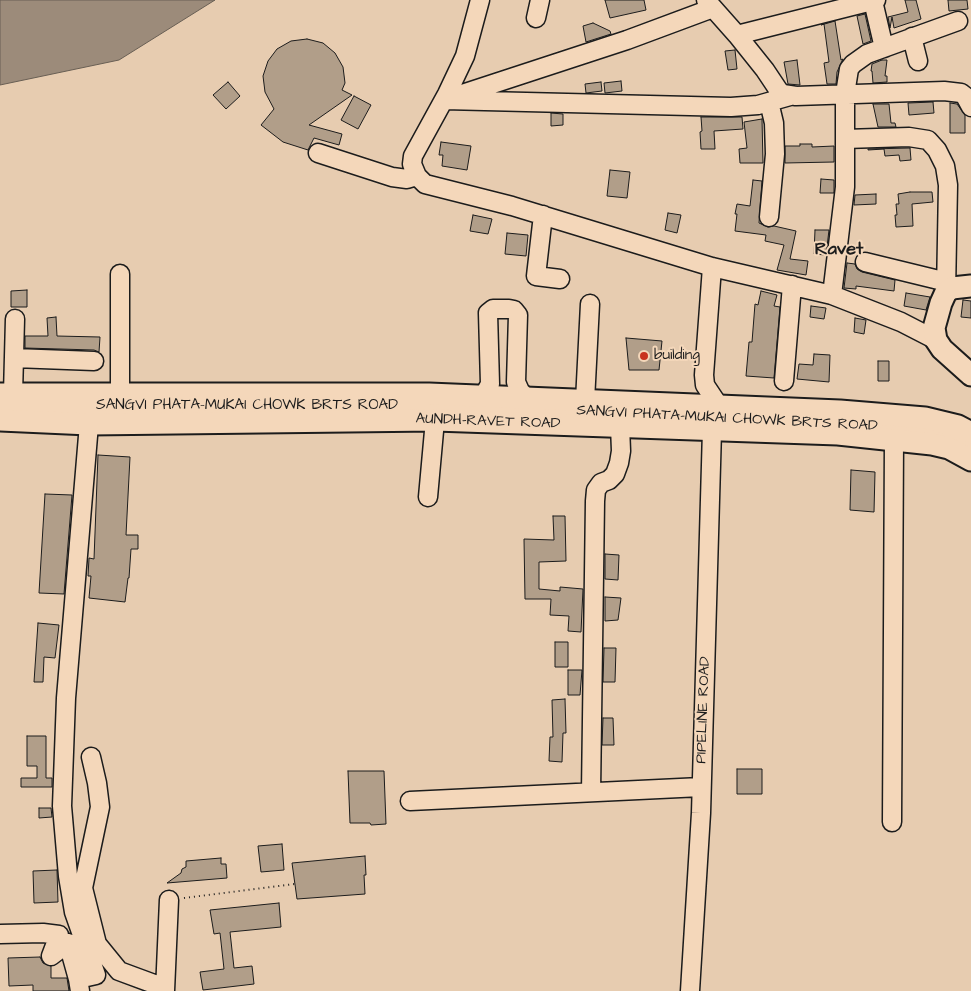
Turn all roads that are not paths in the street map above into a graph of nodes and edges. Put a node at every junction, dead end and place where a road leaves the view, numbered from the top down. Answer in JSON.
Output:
{"nodes":[{"id":1,"x":480,"y":0,"type":"edge"},
{"id":2,"x":540,"y":0,"type":"edge"},
{"id":3,"x":875,"y":0,"type":"edge"},
{"id":4,"x":710,"y":4,"type":"edge"},
{"id":5,"x":536,"y":18,"type":"dead end"},
{"id":6,"x":958,"y":21,"type":"dead end"},
{"id":7,"x":737,"y":35,"type":"junction"},
{"id":8,"x":912,"y":37,"type":"junction"},
{"id":9,"x":884,"y":48,"type":"junction"},
{"id":10,"x":918,"y":61,"type":"dead end"},
{"id":11,"x":844,"y":94,"type":"junction"},
{"id":12,"x":790,"y":96,"type":"junction"},
{"id":13,"x":444,"y":100,"type":"junction"},
{"id":14,"x":769,"y":102,"type":"junction"},
{"id":15,"x":971,"y":107,"type":"edge"},
{"id":16,"x":846,"y":139,"type":"junction"},
{"id":17,"x":318,"y":153,"type":"dead end"},
{"id":18,"x":416,"y":176,"type":"junction"},
{"id":19,"x":543,"y":215,"type":"junction"},
{"id":20,"x":770,"y":217,"type":"dead end"},
{"id":21,"x":865,"y":262,"type":"dead end"},
{"id":22,"x":712,"y":267,"type":"junction"},
{"id":23,"x":120,"y":274,"type":"dead end"},
{"id":24,"x":560,"y":279,"type":"dead end"},
{"id":25,"x":792,"y":286,"type":"junction"},
{"id":26,"x":971,"y":286,"type":"edge"},
{"id":27,"x":946,"y":287,"type":"junction"},
{"id":28,"x":832,"y":295,"type":"junction"},
{"id":29,"x":590,"y":304,"type":"dead end"},
{"id":30,"x":14,"y":319,"type":"dead end"},
{"id":31,"x":936,"y":340,"type":"junction"},
{"id":32,"x":14,"y":358,"type":"junction"},
{"id":33,"x":94,"y":361,"type":"dead end"},
{"id":34,"x":971,"y":375,"type":"edge"},
{"id":35,"x":784,"y":381,"type":"dead end"},
{"id":36,"x":120,"y":394,"type":"junction"},
{"id":37,"x":483,"y":397,"type":"junction"},
{"id":38,"x":4,"y":398,"type":"edge"},
{"id":39,"x":528,"y":399,"type":"junction"},
{"id":40,"x":585,"y":401,"type":"junction"},
{"id":41,"x":719,"y":406,"type":"junction"},
{"id":42,"x":0,"y":420,"type":"edge"},
{"id":43,"x":435,"y":420,"type":"junction"},
{"id":44,"x":89,"y":424,"type":"junction"},
{"id":45,"x":620,"y":426,"type":"junction"},
{"id":46,"x":712,"y":430,"type":"junction"},
{"id":47,"x":971,"y":433,"type":"edge"},
{"id":48,"x":894,"y":439,"type":"junction"},
{"id":49,"x":971,"y":446,"type":"edge"},
{"id":50,"x":971,"y":460,"type":"edge"},
{"id":51,"x":428,"y":497,"type":"dead end"},
{"id":52,"x":91,"y":756,"type":"dead end"},
{"id":53,"x":701,"y":787,"type":"junction"},
{"id":54,"x":591,"y":792,"type":"junction"},
{"id":55,"x":410,"y":801,"type":"dead end"},
{"id":56,"x":892,"y":822,"type":"dead end"},
{"id":57,"x":169,"y":900,"type":"road end"},
{"id":58,"x":0,"y":934,"type":"edge"},
{"id":59,"x":79,"y":985,"type":"edge"},
{"id":60,"x":165,"y":990,"type":"edge"},
{"id":61,"x":690,"y":991,"type":"edge"}],
"edges":[{"from":1,"to":13,"type":"street"},
{"from":2,"to":5,"type":"street"},
{"from":3,"to":7,"type":"street"},
{"from":3,"to":9,"type":"street"},
{"from":4,"to":7,"type":"street"},
{"from":4,"to":13,"type":"street"},
{"from":6,"to":8,"type":"street"},
{"from":7,"to":12,"type":"street"},
{"from":8,"to":9,"type":"street"},
{"from":8,"to":10,"type":"street"},
{"from":9,"to":11,"type":"street"},
{"from":11,"to":12,"type":"street"},
{"from":11,"to":15,"type":"street"},
{"from":11,"to":16,"type":"street"},
{"from":12,"to":14,"type":"street"},
{"from":13,"to":14,"type":"street"},
{"from":13,"to":18,"type":"street"},
{"from":14,"to":20,"type":"street"},
{"from":16,"to":27,"type":"street"},
{"from":16,"to":28,"type":"street"},
{"from":17,"to":18,"type":"street"},
{"from":18,"to":19,"type":"street"},
{"from":19,"to":22,"type":"street"},
{"from":19,"to":24,"type":"street"},
{"from":21,"to":27,"type":"street"},
{"from":22,"to":25,"type":"street"},
{"from":22,"to":41,"type":"street"},
{"from":23,"to":36,"type":"street"},
{"from":25,"to":28,"type":"street"},
{"from":25,"to":35,"type":"street"},
{"from":26,"to":27,"type":"main road"},
{"from":27,"to":31,"type":"main road"},
{"from":28,"to":31,"type":"street"},
{"from":29,"to":40,"type":"street"},
{"from":30,"to":32,"type":"street"},
{"from":31,"to":34,"type":"main road"},
{"from":32,"to":33,"type":"street"},
{"from":32,"to":38,"type":"street"},
{"from":36,"to":37,"type":"main road","name":"AUNDH-RAVET ROAD"},
{"from":36,"to":38,"type":"main road","name":"AUNDH-RAVET ROAD"},
{"from":37,"to":39,"type":"main road","name":"AUNDH-RAVET ROAD"},
{"from":37,"to":39,"type":"street"},
{"from":38,"to":49,"type":"street","name":"SANGVI PHATA-MUKAI CHOWK BRTS ROAD"},
{"from":39,"to":40,"type":"main road","name":"AUNDH-RAVET ROAD"},
{"from":40,"to":41,"type":"main road","name":"AUNDH-RAVET ROAD"},
{"from":41,"to":47,"type":"main road","name":"AUNDH-RAVET ROAD"},
{"from":42,"to":44,"type":"main road","name":"AUNDH-RAVET ROAD"},
{"from":43,"to":44,"type":"main road","name":"AUNDH-RAVET ROAD"},
{"from":43,"to":45,"type":"main road","name":"AUNDH-RAVET ROAD"},
{"from":43,"to":51,"type":"street"},
{"from":44,"to":59,"type":"street"},
{"from":45,"to":46,"type":"main road","name":"AUNDH-RAVET ROAD"},
{"from":45,"to":54,"type":"street"},
{"from":46,"to":48,"type":"main road","name":"AUNDH-RAVET ROAD"},
{"from":46,"to":53,"type":"street","name":"PIPELINE ROAD"},
{"from":48,"to":50,"type":"main road","name":"AUNDH-RAVET ROAD"},
{"from":48,"to":56,"type":"street"},
{"from":52,"to":60,"type":"street"},
{"from":53,"to":54,"type":"street"},
{"from":53,"to":61,"type":"street","name":"PIPELINE ROAD"},
{"from":54,"to":55,"type":"street"},
{"from":57,"to":60,"type":"street"},
{"from":58,"to":59,"type":"street"}]}
